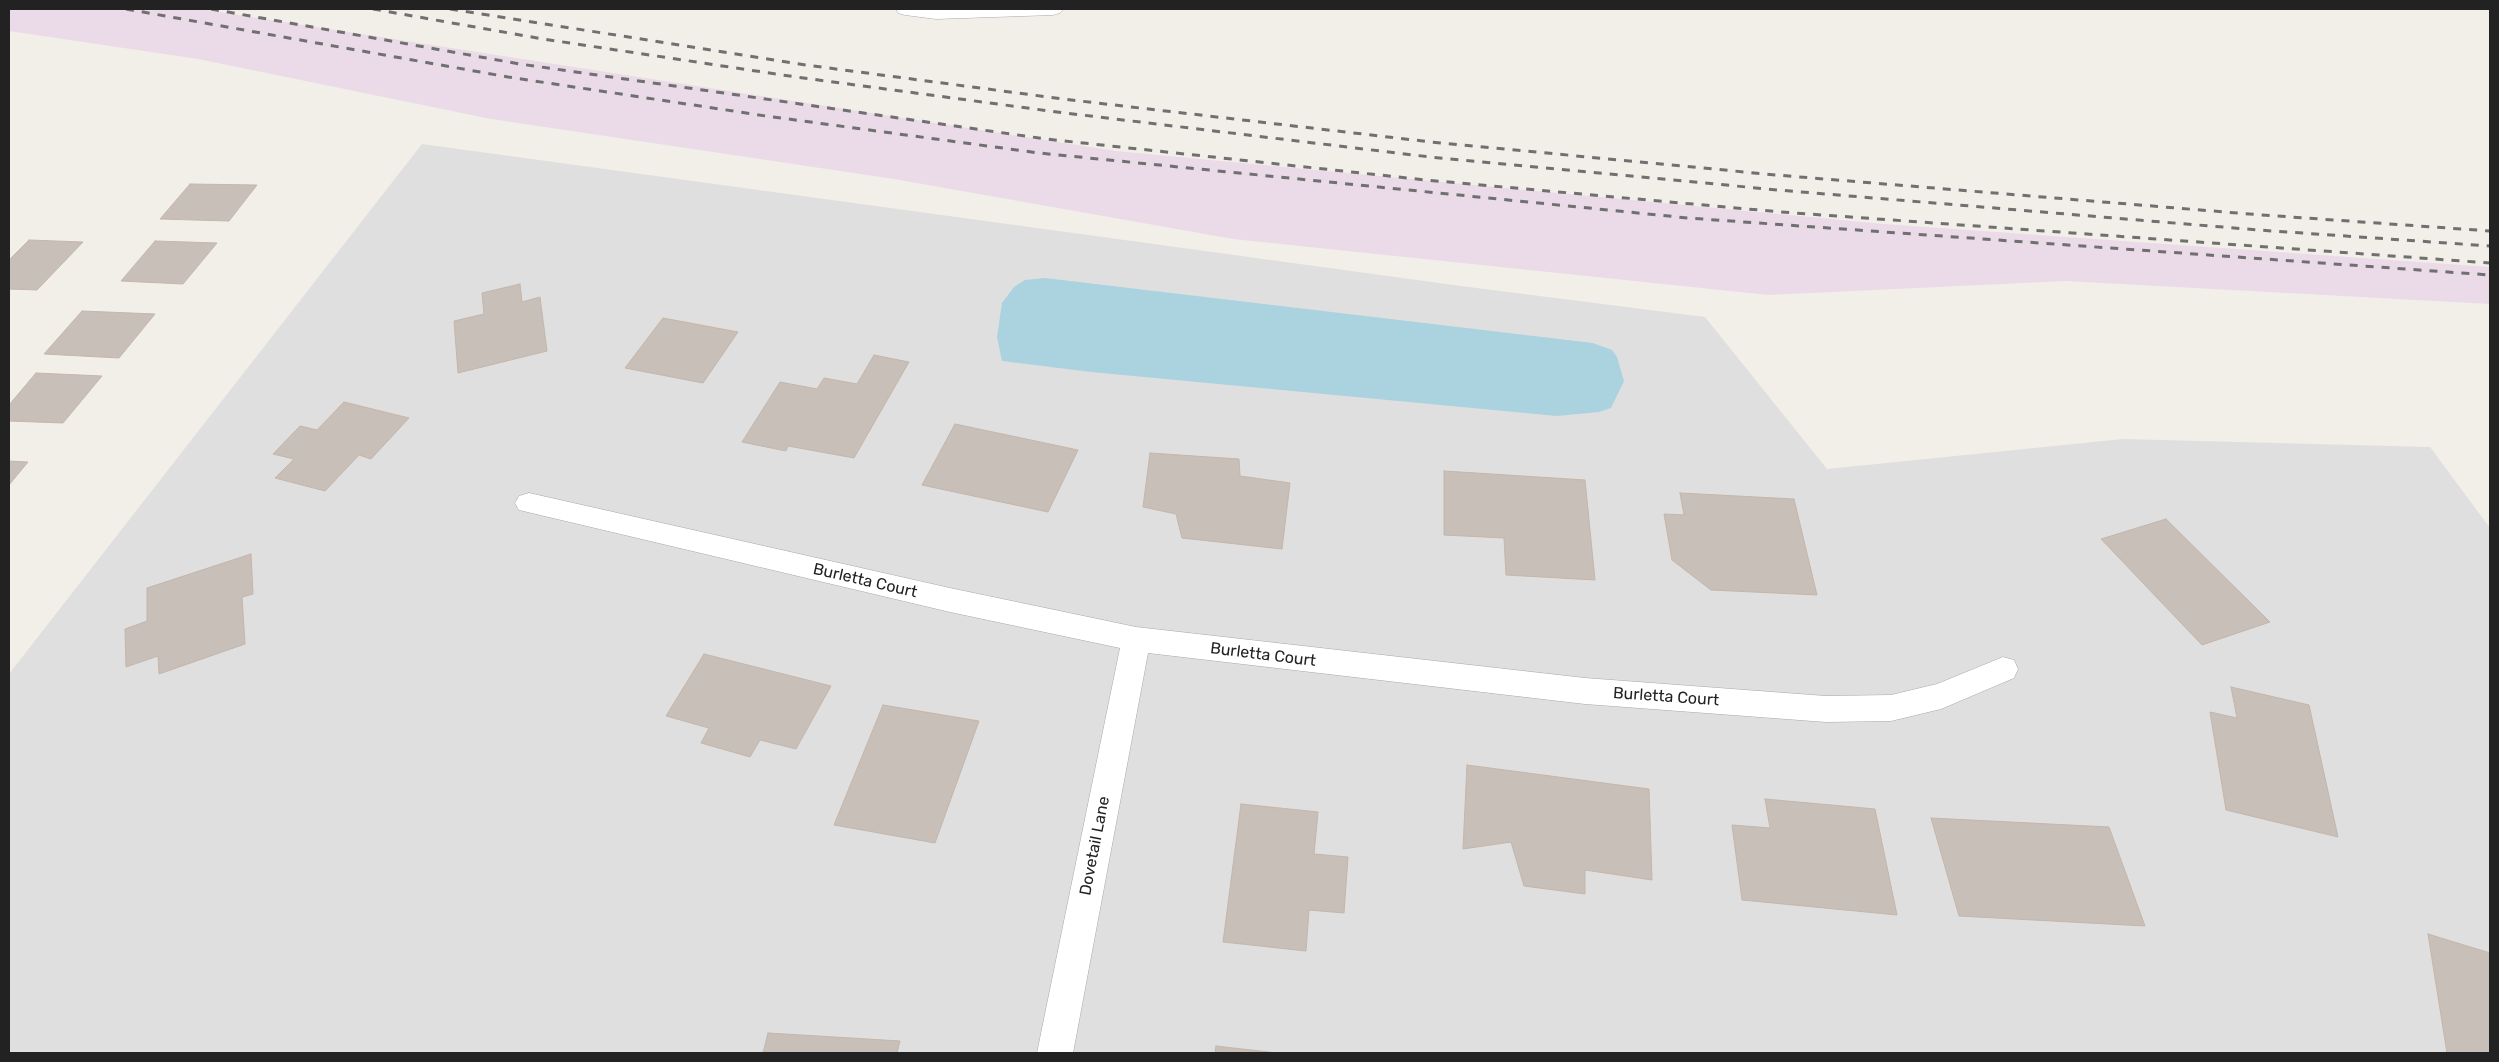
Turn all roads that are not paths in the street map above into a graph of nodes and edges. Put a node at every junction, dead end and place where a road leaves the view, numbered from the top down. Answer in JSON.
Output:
{"nodes":[{"id":1,"x":905,"y":9,"type":"edge"},
{"id":2,"x":1053,"y":9,"type":"edge"},
{"id":3,"x":529,"y":503,"type":"dead end"},
{"id":4,"x":1136,"y":640,"type":"junction"},
{"id":5,"x":2003,"y":669,"type":"dead end"},
{"id":6,"x":1055,"y":1053,"type":"edge"}],
"edges":[{"from":1,"to":2,"type":"street"},
{"from":3,"to":4,"type":"street","name":"Burletta Court"},
{"from":4,"to":5,"type":"street","name":"Burletta Court"},
{"from":4,"to":6,"type":"street","name":"Dovetail Lane"}]}
